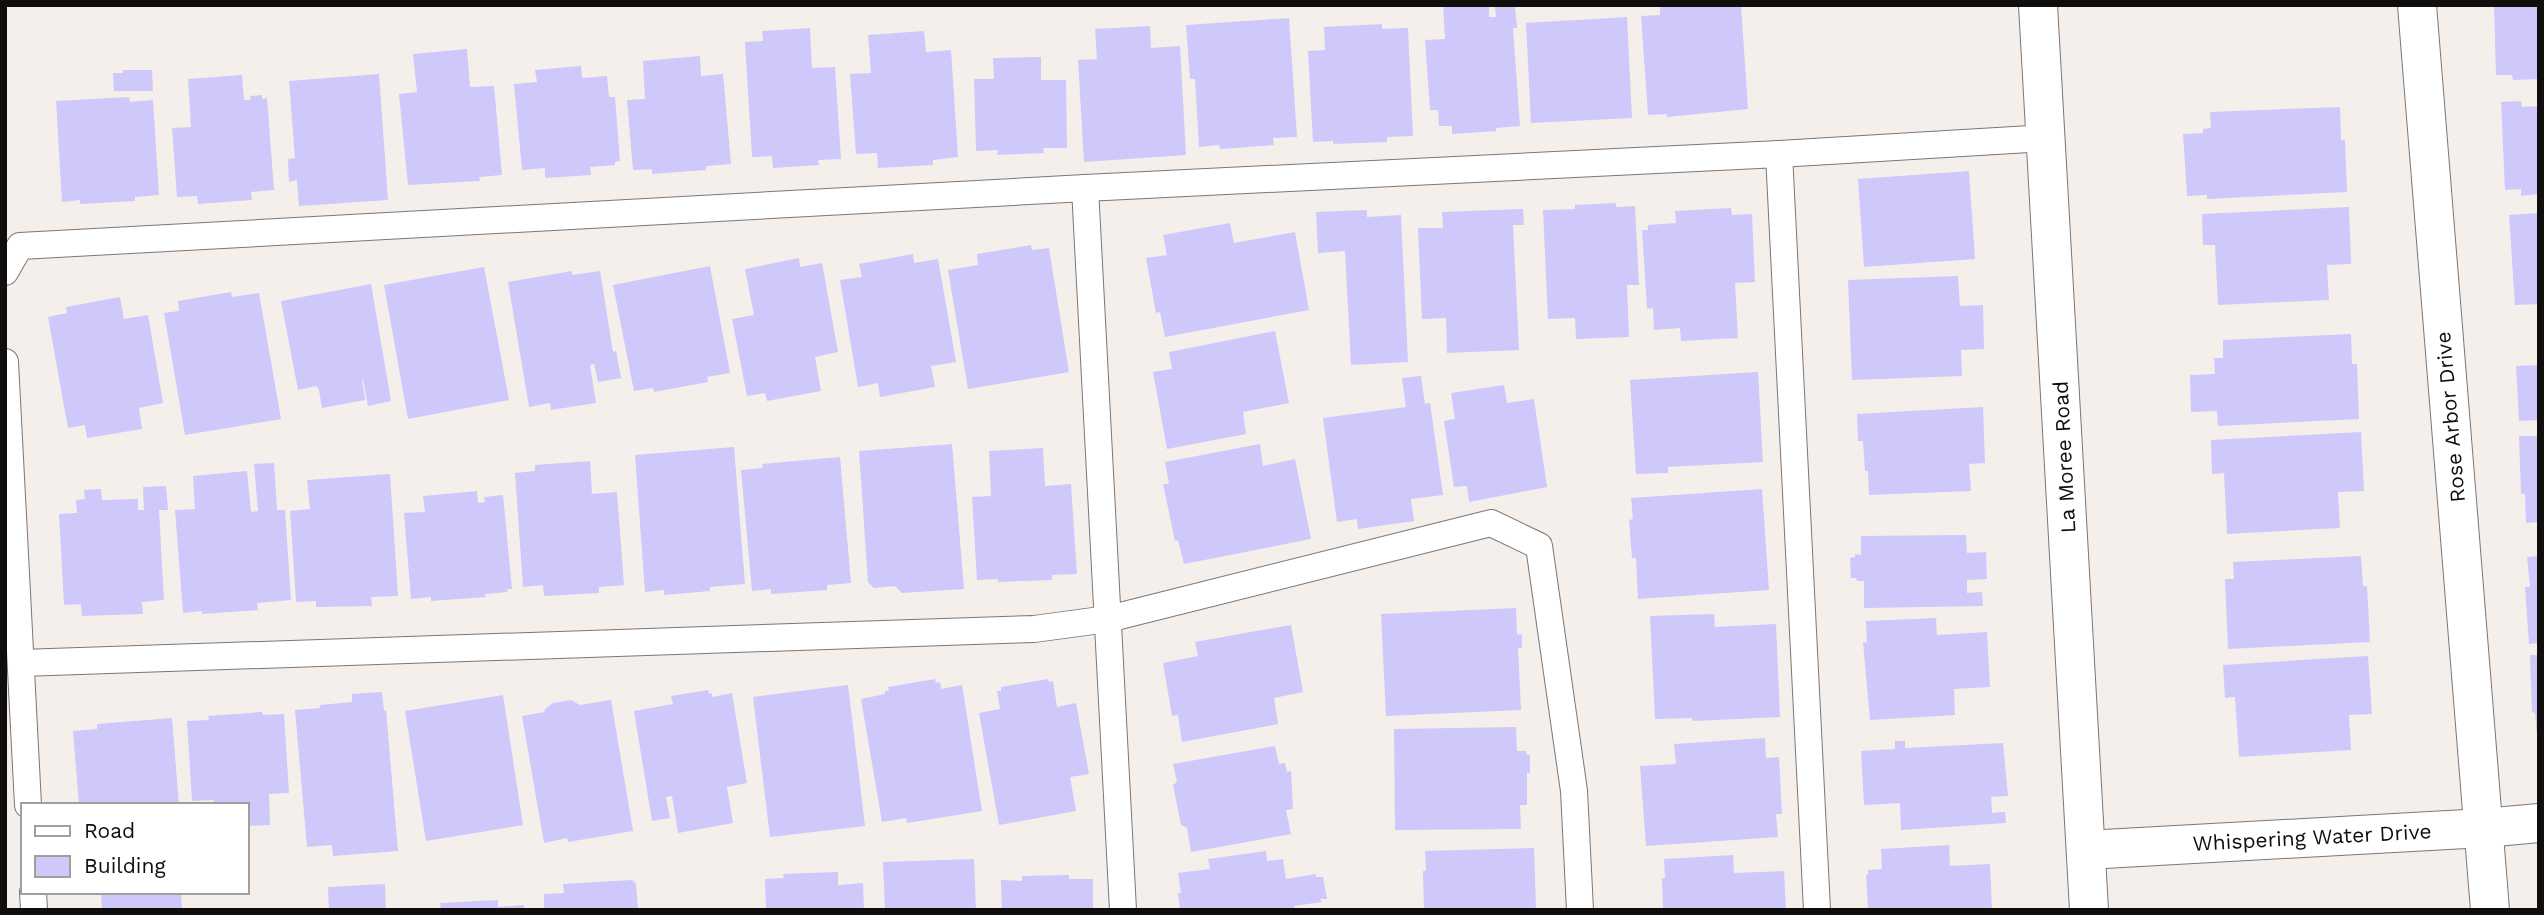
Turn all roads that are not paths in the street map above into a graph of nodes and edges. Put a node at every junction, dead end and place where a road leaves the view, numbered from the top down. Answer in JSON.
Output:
{"nodes":[{"id":1,"x":2038,"y":5,"type":"edge"},
{"id":2,"x":2417,"y":5,"type":"edge"},
{"id":3,"x":2046,"y":138,"type":"junction"},
{"id":4,"x":1779,"y":154,"type":"junction"},
{"id":5,"x":1085,"y":188,"type":"junction"},
{"id":6,"x":5,"y":272,"type":"edge"},
{"id":7,"x":5,"y":362,"type":"edge"},
{"id":8,"x":1108,"y":619,"type":"junction"},
{"id":9,"x":21,"y":663,"type":"junction"},
{"id":10,"x":29,"y":803,"type":"edge"},
{"id":11,"x":2539,"y":822,"type":"edge"},
{"id":12,"x":2484,"y":828,"type":"junction"},
{"id":13,"x":2086,"y":850,"type":"junction"},
{"id":14,"x":1123,"y":910,"type":"edge"},
{"id":15,"x":1580,"y":910,"type":"edge"},
{"id":16,"x":1817,"y":910,"type":"edge"},
{"id":17,"x":2089,"y":910,"type":"edge"},
{"id":18,"x":2490,"y":910,"type":"edge"}],
"edges":[{"from":1,"to":3,"type":"street","name":"La Moree Road"},
{"from":2,"to":12,"type":"street","name":"Rose Arbor Drive"},
{"from":3,"to":4,"type":"lane"},
{"from":3,"to":13,"type":"street","name":"La Moree Road"},
{"from":4,"to":5,"type":"lane"},
{"from":4,"to":16,"type":"lane"},
{"from":5,"to":6,"type":"lane"},
{"from":5,"to":8,"type":"lane"},
{"from":7,"to":9,"type":"lane"},
{"from":8,"to":9,"type":"lane"},
{"from":8,"to":14,"type":"lane"},
{"from":8,"to":15,"type":"lane"},
{"from":9,"to":10,"type":"lane"},
{"from":11,"to":12,"type":"street","name":"Whispering Water Drive"},
{"from":12,"to":13,"type":"street","name":"Whispering Water Drive"},
{"from":12,"to":18,"type":"street","name":"Rose Arbor Drive"},
{"from":13,"to":17,"type":"street","name":"La Moree Road"}]}
